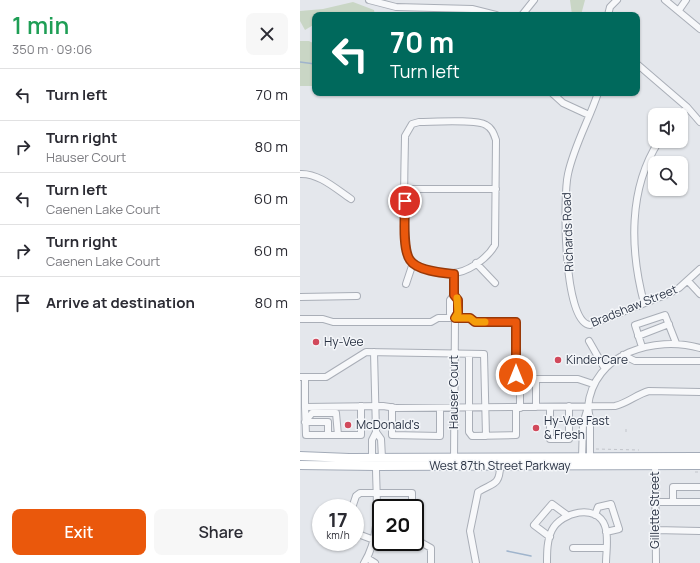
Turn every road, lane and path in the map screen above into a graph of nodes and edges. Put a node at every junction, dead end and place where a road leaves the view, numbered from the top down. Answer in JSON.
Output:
{"nodes":[{"id":1,"x":369,"y":0,"type":"edge"},
{"id":2,"x":534,"y":0,"type":"edge"},
{"id":3,"x":617,"y":0,"type":"edge"},
{"id":4,"x":665,"y":0,"type":"edge"},
{"id":5,"x":686,"y":0,"type":"edge"},
{"id":6,"x":679,"y":10,"type":"junction"},
{"id":7,"x":414,"y":12,"type":"edge"},
{"id":8,"x":426,"y":12,"type":"edge"},
{"id":9,"x":484,"y":12,"type":"edge"},
{"id":10,"x":524,"y":12,"type":"edge"},
{"id":11,"x":609,"y":12,"type":"edge"},
{"id":12,"x":700,"y":29,"type":"edge"},
{"id":13,"x":640,"y":67,"type":"edge"},
{"id":14,"x":555,"y":96,"type":"edge"},
{"id":15,"x":597,"y":96,"type":"edge"},
{"id":16,"x":687,"y":107,"type":"joint"},
{"id":17,"x":589,"y":115,"type":"junction"},
{"id":18,"x":700,"y":122,"type":"edge"},
{"id":19,"x":656,"y":148,"type":"edge"},
{"id":20,"x":300,"y":174,"type":"edge"},
{"id":21,"x":405,"y":189,"type":"junction"},
{"id":22,"x":496,"y":190,"type":"junction"},
{"id":23,"x":351,"y":199,"type":"dead end"},
{"id":24,"x":413,"y":263,"type":"junction"},
{"id":25,"x":476,"y":263,"type":"junction"},
{"id":26,"x":700,"y":269,"type":"edge"},
{"id":27,"x":454,"y":274,"type":"junction"},
{"id":28,"x":688,"y":281,"type":"junction"},
{"id":29,"x":495,"y":283,"type":"dead end"},
{"id":30,"x":406,"y":284,"type":"dead end"},
{"id":31,"x":700,"y":294,"type":"edge"},
{"id":32,"x":357,"y":296,"type":"dead end"},
{"id":33,"x":300,"y":297,"type":"edge"},
{"id":34,"x":644,"y":303,"type":"junction"},
{"id":35,"x":455,"y":318,"type":"junction"},
{"id":36,"x":300,"y":319,"type":"edge"},
{"id":37,"x":669,"y":324,"type":"junction"},
{"id":38,"x":585,"y":325,"type":"joint"},
{"id":39,"x":638,"y":336,"type":"junction"},
{"id":40,"x":589,"y":341,"type":"dead end"},
{"id":41,"x":676,"y":344,"type":"junction"},
{"id":42,"x":642,"y":347,"type":"junction"},
{"id":43,"x":700,"y":348,"type":"edge"},
{"id":44,"x":374,"y":352,"type":"junction"},
{"id":45,"x":455,"y":354,"type":"junction"},
{"id":46,"x":469,"y":354,"type":"junction"},
{"id":47,"x":623,"y":355,"type":"junction"},
{"id":48,"x":700,"y":361,"type":"edge"},
{"id":49,"x":605,"y":369,"type":"junction"},
{"id":50,"x":302,"y":377,"type":"edge"},
{"id":51,"x":593,"y":384,"type":"junction"},
{"id":52,"x":700,"y":392,"type":"edge"},
{"id":53,"x":361,"y":406,"type":"junction"},
{"id":54,"x":374,"y":406,"type":"junction"},
{"id":55,"x":569,"y":406,"type":"junction"},
{"id":56,"x":305,"y":407,"type":"junction"},
{"id":57,"x":392,"y":407,"type":"junction"},
{"id":58,"x":536,"y":407,"type":"junction"},
{"id":59,"x":550,"y":407,"type":"junction"},
{"id":60,"x":588,"y":407,"type":"junction"},
{"id":61,"x":440,"y":408,"type":"junction"},
{"id":62,"x":454,"y":408,"type":"junction"},
{"id":63,"x":470,"y":408,"type":"junction"},
{"id":64,"x":518,"y":408,"type":"junction"},
{"id":65,"x":484,"y":410,"type":"junction"},
{"id":66,"x":305,"y":422,"type":"junction"},
{"id":67,"x":626,"y":429,"type":"dead end"},
{"id":68,"x":469,"y":430,"type":"junction"},
{"id":69,"x":376,"y":432,"type":"junction"},
{"id":70,"x":626,"y":434,"type":"dead end"},
{"id":71,"x":328,"y":435,"type":"junction"},
{"id":72,"x":338,"y":435,"type":"junction"},
{"id":73,"x":486,"y":436,"type":"junction"},
{"id":74,"x":300,"y":456,"type":"edge"},
{"id":75,"x":700,"y":456,"type":"edge"},
{"id":76,"x":454,"y":457,"type":"junction"},
{"id":77,"x":582,"y":457,"type":"junction"},
{"id":78,"x":590,"y":457,"type":"junction"},
{"id":79,"x":372,"y":458,"type":"junction"},
{"id":80,"x":382,"y":458,"type":"junction"},
{"id":81,"x":655,"y":461,"type":"junction"},
{"id":82,"x":300,"y":465,"type":"edge"},
{"id":83,"x":700,"y":465,"type":"edge"},
{"id":84,"x":376,"y":466,"type":"junction"},
{"id":85,"x":454,"y":466,"type":"junction"},
{"id":86,"x":500,"y":466,"type":"junction"},
{"id":87,"x":536,"y":466,"type":"junction"},
{"id":88,"x":700,"y":487,"type":"edge"},
{"id":89,"x":376,"y":493,"type":"junction"},
{"id":90,"x":356,"y":499,"type":"edge"},
{"id":91,"x":376,"y":499,"type":"edge"},
{"id":92,"x":412,"y":499,"type":"edge"},
{"id":93,"x":655,"y":502,"type":"junction"},
{"id":94,"x":673,"y":502,"type":"junction"},
{"id":95,"x":700,"y":502,"type":"edge"},
{"id":96,"x":567,"y":515,"type":"junction"},
{"id":97,"x":595,"y":515,"type":"junction"},
{"id":98,"x":655,"y":530,"type":"junction"},
{"id":99,"x":700,"y":531,"type":"edge"},
{"id":100,"x":606,"y":532,"type":"junction"},
{"id":101,"x":550,"y":537,"type":"junction"},
{"id":102,"x":424,"y":544,"type":"edge"},
{"id":103,"x":372,"y":545,"type":"edge"},
{"id":104,"x":573,"y":548,"type":"dead end"},
{"id":105,"x":606,"y":548,"type":"junction"},
{"id":106,"x":366,"y":560,"type":"edge"},
{"id":107,"x":375,"y":563,"type":"edge"},
{"id":108,"x":431,"y":563,"type":"edge"},
{"id":109,"x":476,"y":563,"type":"edge"},
{"id":110,"x":547,"y":563,"type":"edge"},
{"id":111,"x":606,"y":563,"type":"edge"},
{"id":112,"x":656,"y":563,"type":"edge"}],
"edges":[{"from":1,"to":7,"type":"street"},
{"from":2,"to":10,"type":"street"},
{"from":3,"to":11,"type":"street"},
{"from":4,"to":6,"type":"street"},
{"from":5,"to":6,"type":"street"},
{"from":6,"to":12,"type":"street"},
{"from":7,"to":8,"type":"street"},
{"from":8,"to":9,"type":"street"},
{"from":13,"to":16,"type":"street"},
{"from":14,"to":17,"type":"street"},
{"from":15,"to":17,"type":"street","name":"Richards Road"},
{"from":16,"to":18,"type":"street"},
{"from":17,"to":38,"type":"street","name":"Richards Road"},
{"from":19,"to":34,"type":"street"},
{"from":20,"to":23,"type":"street"},
{"from":21,"to":22,"type":"street"},
{"from":21,"to":22,"type":"street"},
{"from":21,"to":24,"type":"street"},
{"from":22,"to":25,"type":"street"},
{"from":24,"to":27,"type":"street"},
{"from":24,"to":30,"type":"street"},
{"from":25,"to":27,"type":"street"},
{"from":25,"to":29,"type":"street"},
{"from":26,"to":28,"type":"street","name":"Bradshaw Street"},
{"from":27,"to":35,"type":"street","name":"Hauser Court"},
{"from":28,"to":31,"type":"street"},
{"from":28,"to":34,"type":"street","name":"Bradshaw Street"},
{"from":32,"to":33,"type":"street"},
{"from":34,"to":38,"type":"street","name":"Bradshaw Street"},
{"from":35,"to":36,"type":"street"},
{"from":35,"to":45,"type":"street","name":"Hauser Court"},
{"from":35,"to":64,"type":"street"},
{"from":37,"to":39,"type":"street"},
{"from":37,"to":39,"type":"street"},
{"from":37,"to":41,"type":"street"},
{"from":39,"to":42,"type":"street"},
{"from":40,"to":49,"type":"street"},
{"from":41,"to":42,"type":"street"},
{"from":41,"to":43,"type":"street"},
{"from":42,"to":47,"type":"street"},
{"from":44,"to":45,"type":"street"},
{"from":44,"to":50,"type":"street"},
{"from":44,"to":54,"type":"street"},
{"from":45,"to":46,"type":"street"},
{"from":45,"to":62,"type":"street","name":"Hauser Court"},
{"from":46,"to":63,"type":"street"},
{"from":46,"to":65,"type":"street"},
{"from":47,"to":48,"type":"street"},
{"from":47,"to":49,"type":"street"},
{"from":49,"to":51,"type":"street"},
{"from":50,"to":56,"type":"street"},
{"from":51,"to":58,"type":"street"},
{"from":51,"to":60,"type":"street"},
{"from":52,"to":60,"type":"street"},
{"from":53,"to":54,"type":"street"},
{"from":53,"to":56,"type":"street"},
{"from":53,"to":72,"type":"street"},
{"from":54,"to":57,"type":"street"},
{"from":54,"to":69,"type":"street"},
{"from":55,"to":59,"type":"street"},
{"from":55,"to":59,"type":"street"},
{"from":55,"to":60,"type":"street"},
{"from":56,"to":66,"type":"street"},
{"from":57,"to":61,"type":"street"},
{"from":57,"to":61,"type":"street"},
{"from":58,"to":59,"type":"street"},
{"from":58,"to":64,"type":"street"},
{"from":60,"to":77,"type":"street"},
{"from":60,"to":78,"type":"street"},
{"from":61,"to":62,"type":"street"},
{"from":62,"to":63,"type":"street"},
{"from":62,"to":76,"type":"street","name":"Hauser Court"},
{"from":63,"to":65,"type":"street"},
{"from":63,"to":68,"type":"street"},
{"from":64,"to":65,"type":"street"},
{"from":64,"to":73,"type":"street"},
{"from":65,"to":68,"type":"street"},
{"from":65,"to":73,"type":"street"},
{"from":66,"to":71,"type":"street"},
{"from":66,"to":71,"type":"street"},
{"from":66,"to":72,"type":"street"},
{"from":67,"to":70,"type":"path"},
{"from":68,"to":73,"type":"street"},
{"from":69,"to":79,"type":"street"},
{"from":69,"to":80,"type":"street"},
{"from":71,"to":72,"type":"street"},
{"from":74,"to":79,"type":"main road","name":"West 87th Street Parkway"},
{"from":75,"to":81,"type":"main road","name":"West 87th Street Parkway"},
{"from":76,"to":77,"type":"main road","name":"West 87th Street Parkway"},
{"from":76,"to":80,"type":"main road","name":"West 87th Street Parkway"},
{"from":76,"to":85,"type":"street","name":"Hauser Court"},
{"from":77,"to":78,"type":"main road","name":"West 87th Street Parkway"},
{"from":78,"to":81,"type":"main road","name":"West 87th Street Parkway"},
{"from":78,"to":87,"type":"main road"},
{"from":79,"to":80,"type":"main road","name":"West 87th Street Parkway"},
{"from":81,"to":83,"type":"main road","name":"West 87th Street Parkway"},
{"from":81,"to":87,"type":"main road","name":"West 87th Street Parkway"},
{"from":81,"to":93,"type":"street","name":"Gillette Street"},
{"from":82,"to":84,"type":"main road","name":"West 87th Street Parkway"},
{"from":84,"to":85,"type":"main road","name":"West 87th Street Parkway"},
{"from":84,"to":89,"type":"street"},
{"from":85,"to":86,"type":"main road","name":"West 87th Street Parkway"},
{"from":86,"to":87,"type":"main road","name":"West 87th Street Parkway"},
{"from":86,"to":109,"type":"street"},
{"from":88,"to":94,"type":"street"},
{"from":89,"to":90,"type":"street"},
{"from":89,"to":91,"type":"street"},
{"from":89,"to":92,"type":"street"},
{"from":93,"to":94,"type":"street"},
{"from":93,"to":98,"type":"street","name":"Gillette Street"},
{"from":94,"to":95,"type":"street"},
{"from":96,"to":97,"type":"street"},
{"from":96,"to":101,"type":"street"},
{"from":96,"to":101,"type":"street"},
{"from":97,"to":100,"type":"street"},
{"from":97,"to":100,"type":"street"},
{"from":98,"to":99,"type":"street"},
{"from":98,"to":112,"type":"street","name":"Gillette Street"},
{"from":100,"to":105,"type":"street"},
{"from":101,"to":110,"type":"street"},
{"from":102,"to":108,"type":"street"},
{"from":103,"to":106,"type":"street"},
{"from":104,"to":105,"type":"street"},
{"from":105,"to":111,"type":"street"},
{"from":106,"to":107,"type":"street"}]}
